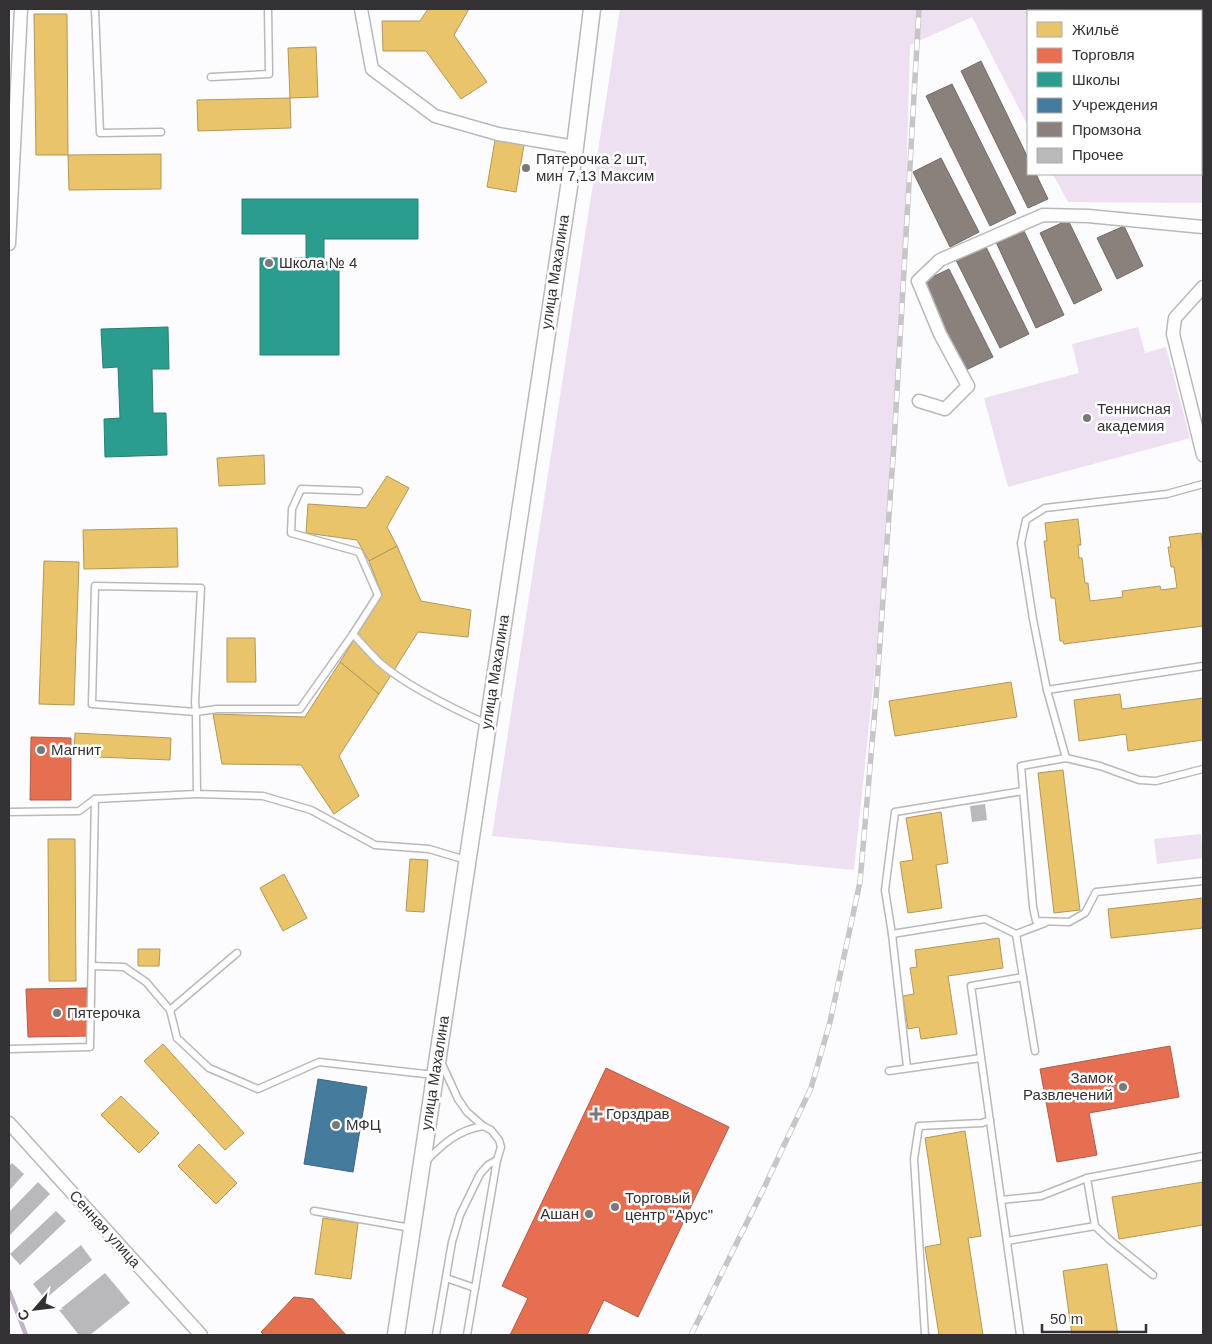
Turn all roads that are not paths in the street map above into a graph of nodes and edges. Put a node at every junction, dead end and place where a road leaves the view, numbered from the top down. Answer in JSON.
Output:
{"nodes":[{"id":1,"x":21,"y":9,"type":"edge"},
{"id":2,"x":95,"y":9,"type":"edge"},
{"id":3,"x":268,"y":9,"type":"edge"},
{"id":4,"x":361,"y":9,"type":"edge"},
{"id":5,"x":592,"y":9,"type":"edge"},
{"id":6,"x":211,"y":77,"type":"dead end"},
{"id":7,"x":161,"y":132,"type":"dead end"},
{"id":8,"x":574,"y":147,"type":"junction"},
{"id":9,"x":1203,"y":227,"type":"edge"},
{"id":10,"x":9,"y":244,"type":"edge"},
{"id":11,"x":1203,"y":287,"type":"edge"},
{"id":12,"x":919,"y":401,"type":"dead end"},
{"id":13,"x":1203,"y":455,"type":"edge"},
{"id":14,"x":1203,"y":484,"type":"edge"},
{"id":15,"x":359,"y":491,"type":"dead end"},
{"id":16,"x":352,"y":634,"type":"junction"},
{"id":17,"x":1203,"y":666,"type":"edge"},
{"id":18,"x":1047,"y":690,"type":"junction"},
{"id":19,"x":196,"y":712,"type":"junction"},
{"id":20,"x":487,"y":724,"type":"junction"},
{"id":21,"x":1066,"y":758,"type":"junction"},
{"id":22,"x":1203,"y":769,"type":"edge"},
{"id":23,"x":1023,"y":790,"type":"junction"},
{"id":24,"x":198,"y":794,"type":"junction"},
{"id":25,"x":95,"y":799,"type":"junction"},
{"id":26,"x":9,"y":812,"type":"edge"},
{"id":27,"x":466,"y":860,"type":"junction"},
{"id":28,"x":1203,"y":880,"type":"edge"},
{"id":29,"x":1049,"y":921,"type":"junction"},
{"id":30,"x":892,"y":934,"type":"junction"},
{"id":31,"x":1016,"y":934,"type":"junction"},
{"id":32,"x":237,"y":953,"type":"dead end"},
{"id":33,"x":92,"y":966,"type":"junction"},
{"id":34,"x":1023,"y":977,"type":"junction"},
{"id":35,"x":170,"y":1010,"type":"junction"},
{"id":36,"x":9,"y":1048,"type":"edge"},
{"id":37,"x":1035,"y":1051,"type":"dead end"},
{"id":38,"x":438,"y":1054,"type":"junction"},
{"id":39,"x":982,"y":1058,"type":"junction"},
{"id":40,"x":907,"y":1068,"type":"junction"},
{"id":41,"x":889,"y":1071,"type":"dead end"},
{"id":42,"x":434,"y":1075,"type":"junction"},
{"id":43,"x":990,"y":1120,"type":"junction"},
{"id":44,"x":9,"y":1123,"type":"edge"},
{"id":45,"x":483,"y":1126,"type":"junction"},
{"id":46,"x":1203,"y":1156,"type":"edge"},
{"id":47,"x":497,"y":1160,"type":"junction"},
{"id":48,"x":421,"y":1166,"type":"junction"},
{"id":49,"x":1087,"y":1178,"type":"junction"},
{"id":50,"x":1001,"y":1200,"type":"junction"},
{"id":51,"x":314,"y":1211,"type":"dead end"},
{"id":52,"x":1095,"y":1226,"type":"junction"},
{"id":53,"x":411,"y":1228,"type":"junction"},
{"id":54,"x":1007,"y":1241,"type":"junction"},
{"id":55,"x":1153,"y":1275,"type":"dead end"},
{"id":56,"x":446,"y":1278,"type":"junction"},
{"id":57,"x":475,"y":1288,"type":"junction"},
{"id":58,"x":201,"y":1335,"type":"edge"},
{"id":59,"x":396,"y":1335,"type":"edge"},
{"id":60,"x":436,"y":1335,"type":"edge"},
{"id":61,"x":467,"y":1335,"type":"edge"},
{"id":62,"x":925,"y":1335,"type":"edge"},
{"id":63,"x":1020,"y":1335,"type":"edge"}],
"edges":[{"from":1,"to":10,"type":"street"},
{"from":2,"to":7,"type":"lane"},
{"from":3,"to":6,"type":"lane"},
{"from":4,"to":8,"type":"street"},
{"from":5,"to":8,"type":"street","name":"улица Махалина"},
{"from":8,"to":20,"type":"street","name":"улица Махалина"},
{"from":9,"to":12,"type":"street"},
{"from":11,"to":13,"type":"street"},
{"from":14,"to":18,"type":"lane"},
{"from":15,"to":16,"type":"lane"},
{"from":16,"to":19,"type":"lane"},
{"from":16,"to":20,"type":"lane"},
{"from":17,"to":18,"type":"lane"},
{"from":18,"to":21,"type":"lane"},
{"from":19,"to":19,"type":"lane"},
{"from":19,"to":24,"type":"lane"},
{"from":20,"to":27,"type":"street","name":"улица Махалина"},
{"from":21,"to":22,"type":"lane"},
{"from":21,"to":23,"type":"lane"},
{"from":23,"to":29,"type":"lane"},
{"from":23,"to":30,"type":"lane"},
{"from":24,"to":25,"type":"lane"},
{"from":24,"to":27,"type":"lane"},
{"from":25,"to":26,"type":"lane"},
{"from":25,"to":33,"type":"lane"},
{"from":27,"to":38,"type":"street","name":"улица Махалина"},
{"from":28,"to":29,"type":"lane"},
{"from":29,"to":31,"type":"lane"},
{"from":30,"to":31,"type":"lane"},
{"from":30,"to":40,"type":"lane"},
{"from":31,"to":34,"type":"lane"},
{"from":32,"to":35,"type":"lane"},
{"from":33,"to":35,"type":"lane"},
{"from":33,"to":36,"type":"lane"},
{"from":34,"to":37,"type":"lane"},
{"from":34,"to":39,"type":"lane"},
{"from":35,"to":42,"type":"lane"},
{"from":38,"to":42,"type":"street","name":"улица Махалина"},
{"from":38,"to":45,"type":"lane"},
{"from":39,"to":40,"type":"lane"},
{"from":39,"to":43,"type":"lane"},
{"from":40,"to":41,"type":"lane"},
{"from":42,"to":48,"type":"street","name":"улица Махалина"},
{"from":43,"to":50,"type":"lane"},
{"from":43,"to":62,"type":"lane"},
{"from":44,"to":58,"type":"street","name":"Сенная улица"},
{"from":45,"to":47,"type":"lane"},
{"from":45,"to":48,"type":"lane"},
{"from":46,"to":49,"type":"lane"},
{"from":47,"to":56,"type":"lane"},
{"from":47,"to":57,"type":"lane"},
{"from":48,"to":53,"type":"street","name":"улица Махалина"},
{"from":49,"to":50,"type":"lane"},
{"from":49,"to":52,"type":"lane"},
{"from":50,"to":54,"type":"lane"},
{"from":51,"to":53,"type":"lane"},
{"from":52,"to":54,"type":"lane"},
{"from":52,"to":55,"type":"lane"},
{"from":53,"to":59,"type":"street","name":"улица Махалина"},
{"from":54,"to":63,"type":"lane"},
{"from":56,"to":57,"type":"lane"},
{"from":56,"to":60,"type":"lane"},
{"from":57,"to":61,"type":"lane"}]}
